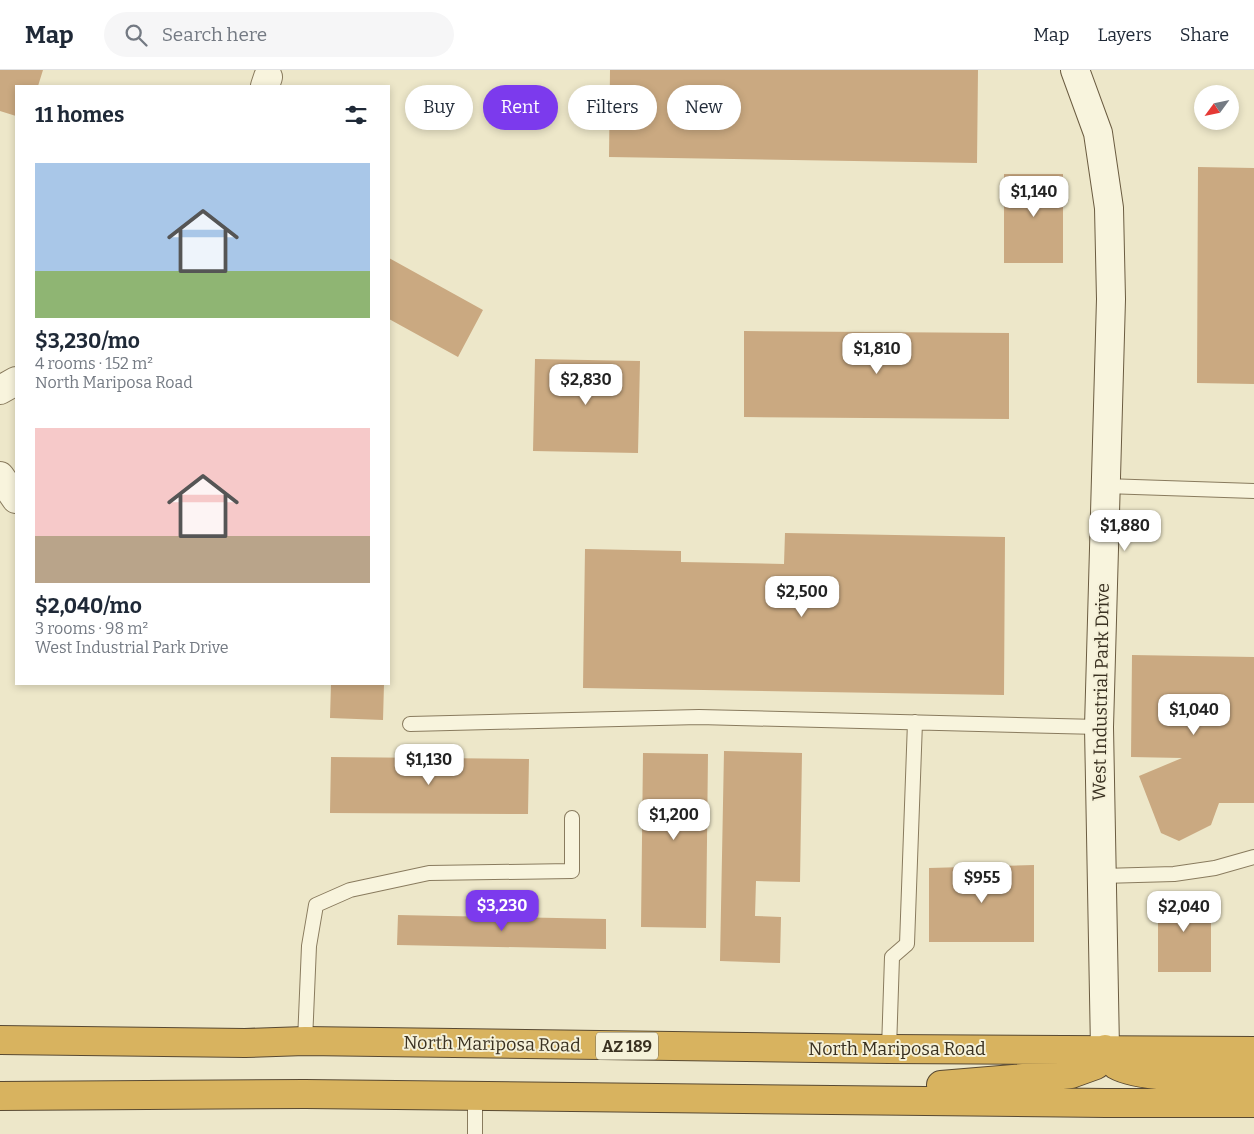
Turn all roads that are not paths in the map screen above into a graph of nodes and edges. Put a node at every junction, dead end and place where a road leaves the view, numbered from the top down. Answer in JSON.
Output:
{"nodes":[{"id":1,"x":1075,"y":70,"type":"edge"},
{"id":2,"x":15,"y":382,"type":"edge"},
{"id":3,"x":0,"y":390,"type":"edge"},
{"id":4,"x":0,"y":476,"type":"edge"},
{"id":5,"x":1105,"y":486,"type":"junction"},
{"id":6,"x":1254,"y":490,"type":"edge"},
{"id":7,"x":15,"y":498,"type":"edge"},
{"id":8,"x":915,"y":722,"type":"junction"},
{"id":9,"x":410,"y":724,"type":"dead end"},
{"id":10,"x":1099,"y":726,"type":"junction"},
{"id":11,"x":572,"y":818,"type":"dead end"},
{"id":12,"x":1254,"y":857,"type":"edge"},
{"id":13,"x":1102,"y":876,"type":"junction"},
{"id":14,"x":0,"y":1040,"type":"edge"},
{"id":15,"x":305,"y":1041,"type":"junction"},
{"id":16,"x":1105,"y":1049,"type":"junction"},
{"id":17,"x":889,"y":1050,"type":"junction"},
{"id":18,"x":1254,"y":1051,"type":"edge"},
{"id":19,"x":1254,"y":1078,"type":"edge"},
{"id":20,"x":0,"y":1096,"type":"edge"},
{"id":21,"x":475,"y":1096,"type":"junction"},
{"id":22,"x":684,"y":1098,"type":"junction"},
{"id":23,"x":1254,"y":1103,"type":"edge"},
{"id":24,"x":475,"y":1134,"type":"edge"}],
"edges":[{"from":1,"to":5,"type":"street","name":"West Industrial Park Drive"},
{"from":2,"to":3,"type":"street"},
{"from":4,"to":7,"type":"street"},
{"from":5,"to":6,"type":"lane"},
{"from":5,"to":10,"type":"street","name":"West Industrial Park Drive"},
{"from":8,"to":9,"type":"lane"},
{"from":8,"to":10,"type":"lane"},
{"from":8,"to":17,"type":"lane"},
{"from":10,"to":13,"type":"street","name":"West Industrial Park Drive"},
{"from":11,"to":15,"type":"lane"},
{"from":12,"to":13,"type":"lane"},
{"from":13,"to":16,"type":"street","name":"West Industrial Park Drive"},
{"from":14,"to":15,"type":"highway","name":"North Mariposa Road","number":"AZ 189"},
{"from":15,"to":17,"type":"highway","name":"North Mariposa Road","number":"AZ 189"},
{"from":16,"to":17,"type":"highway","name":"North Mariposa Road","number":"AZ 189"},
{"from":16,"to":18,"type":"highway","name":"North Mariposa Road","number":"AZ 189"},
{"from":16,"to":19,"type":"highway"},
{"from":16,"to":22,"type":"highway"},
{"from":20,"to":21,"type":"highway"},
{"from":21,"to":22,"type":"highway"},
{"from":21,"to":24,"type":"lane"},
{"from":22,"to":23,"type":"highway"}]}
